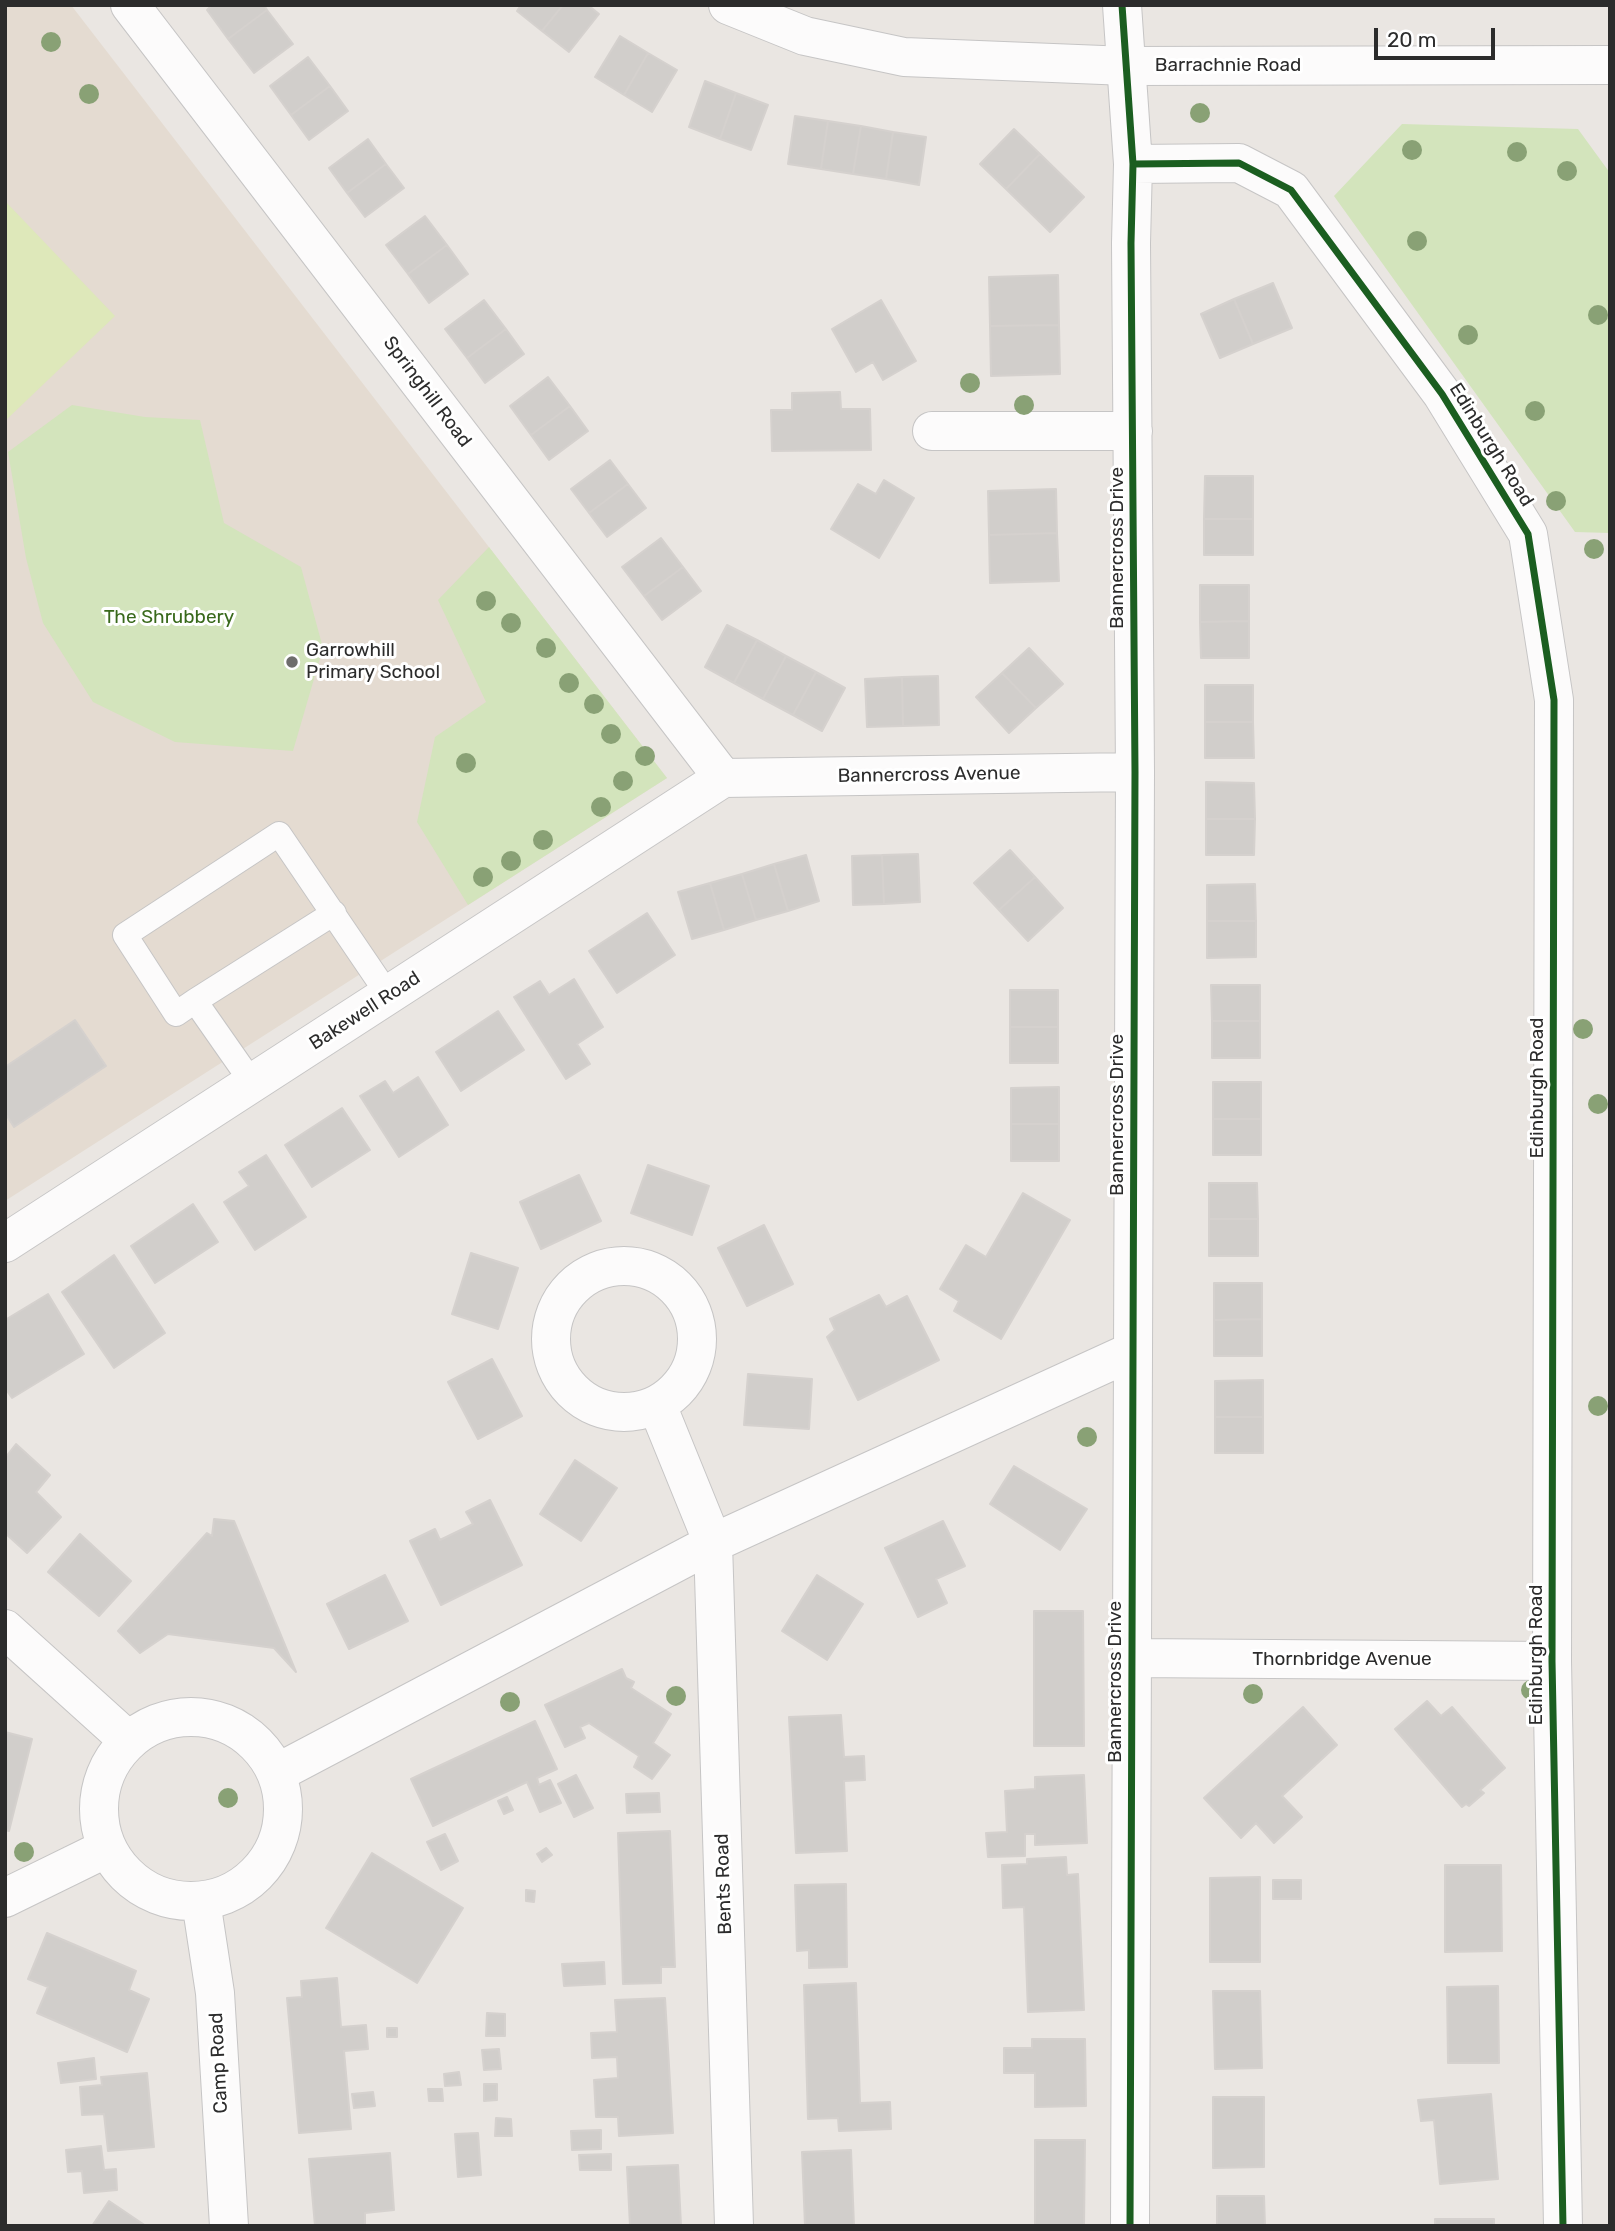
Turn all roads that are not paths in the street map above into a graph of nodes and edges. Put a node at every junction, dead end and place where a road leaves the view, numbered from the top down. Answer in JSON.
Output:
{"nodes":[{"id":1,"x":130,"y":5,"type":"edge"},
{"id":2,"x":728,"y":5,"type":"edge"},
{"id":3,"x":1122,"y":5,"type":"edge"},
{"id":4,"x":1610,"y":65,"type":"edge"},
{"id":5,"x":1127,"y":66,"type":"junction"},
{"id":6,"x":1133,"y":164,"type":"junction"},
{"id":7,"x":932,"y":431,"type":"dead end"},
{"id":8,"x":1133,"y":431,"type":"junction"},
{"id":9,"x":1135,"y":772,"type":"junction"},
{"id":10,"x":723,"y":778,"type":"junction"},
{"id":11,"x":334,"y":913,"type":"junction"},
{"id":12,"x":389,"y":996,"type":"junction"},
{"id":13,"x":195,"y":1001,"type":"junction"},
{"id":14,"x":253,"y":1084,"type":"junction"},
{"id":15,"x":5,"y":1242,"type":"edge"},
{"id":16,"x":1133,"y":1351,"type":"junction"},
{"id":17,"x":657,"y":1405,"type":"dead end"},
{"id":18,"x":713,"y":1543,"type":"junction"},
{"id":19,"x":5,"y":1629,"type":"edge"},
{"id":20,"x":1132,"y":1658,"type":"junction"},
{"id":21,"x":1552,"y":1661,"type":"junction"},
{"id":22,"x":129,"y":1741,"type":"junction"},
{"id":23,"x":277,"y":1773,"type":"junction"},
{"id":24,"x":107,"y":1848,"type":"junction"},
{"id":25,"x":5,"y":1898,"type":"edge"},
{"id":26,"x":201,"y":1902,"type":"junction"},
{"id":27,"x":229,"y":2226,"type":"edge"},
{"id":28,"x":734,"y":2226,"type":"edge"},
{"id":29,"x":1130,"y":2226,"type":"edge"},
{"id":30,"x":1563,"y":2226,"type":"edge"}],
"edges":[{"from":1,"to":10,"type":"street","name":"Springhill Road"},
{"from":2,"to":5,"type":"street","name":"Barrachnie Road"},
{"from":3,"to":5,"type":"street","name":"Bannercross Drive"},
{"from":4,"to":5,"type":"street","name":"Barrachnie Road"},
{"from":5,"to":6,"type":"street","name":"Bannercross Drive"},
{"from":6,"to":8,"type":"street","name":"Bannercross Drive"},
{"from":6,"to":21,"type":"street","name":"Edinburgh Road"},
{"from":7,"to":8,"type":"street"},
{"from":8,"to":9,"type":"street","name":"Bannercross Drive"},
{"from":9,"to":10,"type":"street","name":"Bannercross Avenue"},
{"from":9,"to":16,"type":"street","name":"Bannercross Drive"},
{"from":10,"to":12,"type":"street","name":"Bakewell Road"},
{"from":11,"to":12,"type":"lane"},
{"from":11,"to":13,"type":"lane"},
{"from":11,"to":13,"type":"lane"},
{"from":12,"to":14,"type":"street","name":"Bakewell Road"},
{"from":13,"to":14,"type":"lane"},
{"from":14,"to":15,"type":"street","name":"Bakewell Road"},
{"from":16,"to":18,"type":"street"},
{"from":16,"to":20,"type":"street","name":"Bannercross Drive"},
{"from":17,"to":18,"type":"street"},
{"from":18,"to":23,"type":"street"},
{"from":18,"to":28,"type":"street","name":"Bents Road"},
{"from":19,"to":22,"type":"street"},
{"from":20,"to":21,"type":"street","name":"Thornbridge Avenue"},
{"from":20,"to":29,"type":"street","name":"Bannercross Drive"},
{"from":21,"to":30,"type":"street","name":"Edinburgh Road"},
{"from":22,"to":23,"type":"street"},
{"from":22,"to":24,"type":"street"},
{"from":23,"to":26,"type":"street"},
{"from":24,"to":25,"type":"street"},
{"from":24,"to":26,"type":"street"},
{"from":26,"to":27,"type":"street","name":"Camp Road"}]}
